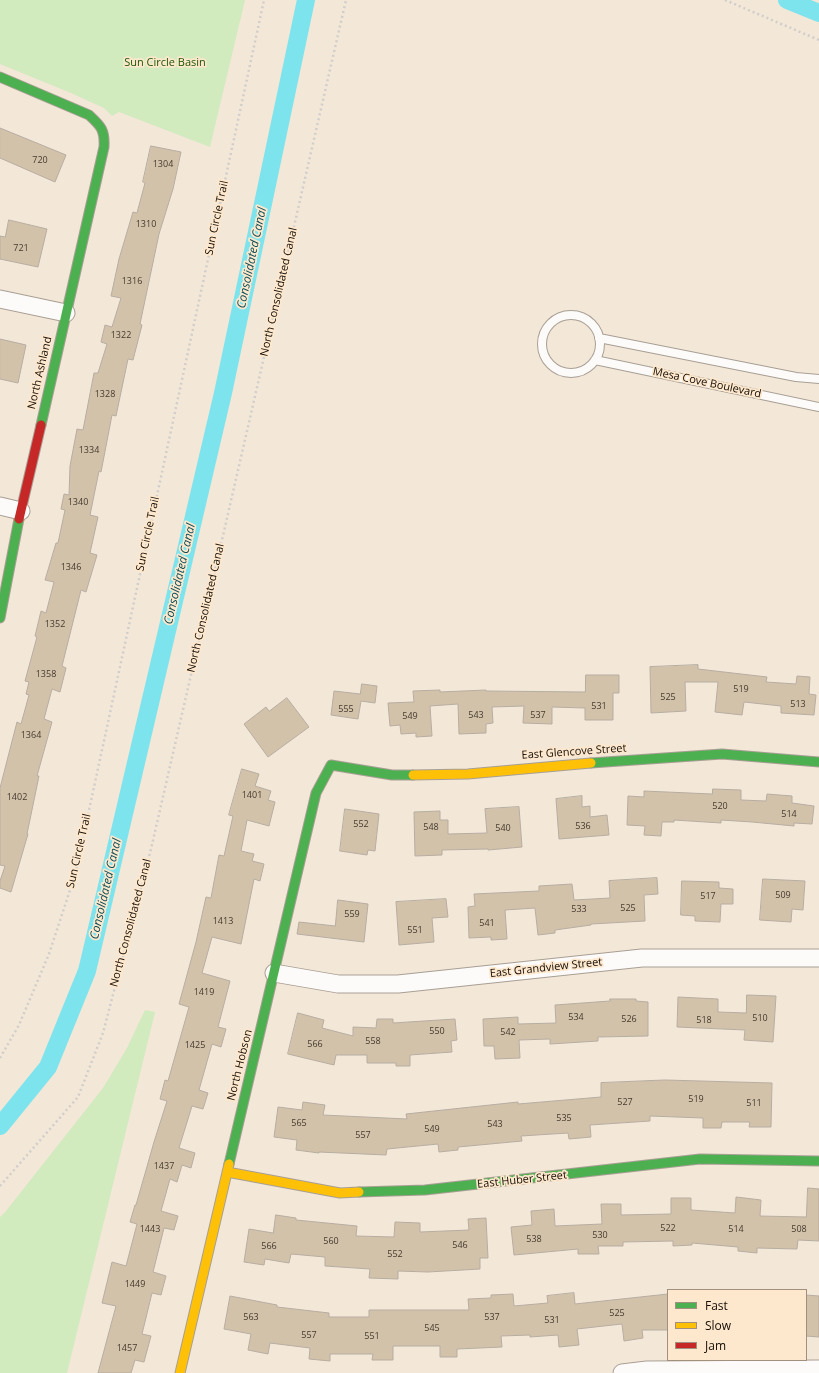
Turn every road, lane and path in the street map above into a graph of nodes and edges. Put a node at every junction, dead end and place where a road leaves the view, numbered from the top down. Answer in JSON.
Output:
{"nodes":[{"id":1,"x":264,"y":0,"type":"edge"},
{"id":2,"x":346,"y":0,"type":"edge"},
{"id":3,"x":725,"y":0,"type":"edge"},
{"id":4,"x":819,"y":40,"type":"edge"},
{"id":5,"x":0,"y":77,"type":"edge"},
{"id":6,"x":0,"y":299,"type":"edge"},
{"id":7,"x":66,"y":313,"type":"junction"},
{"id":8,"x":599,"y":338,"type":"junction"},
{"id":9,"x":595,"y":360,"type":"junction"},
{"id":10,"x":819,"y":379,"type":"edge"},
{"id":11,"x":819,"y":407,"type":"edge"},
{"id":12,"x":0,"y":506,"type":"edge"},
{"id":13,"x":21,"y":511,"type":"junction"},
{"id":14,"x":0,"y":618,"type":"edge"},
{"id":15,"x":819,"y":762,"type":"edge"},
{"id":16,"x":331,"y":765,"type":"joint"},
{"id":17,"x":819,"y":958,"type":"edge"},
{"id":18,"x":274,"y":973,"type":"junction"},
{"id":19,"x":0,"y":1058,"type":"edge"},
{"id":20,"x":819,"y":1161,"type":"edge"},
{"id":21,"x":226,"y":1172,"type":"junction"},
{"id":22,"x":0,"y":1186,"type":"edge"},
{"id":23,"x":819,"y":1369,"type":"edge"},
{"id":24,"x":647,"y":1372,"type":"edge"},
{"id":25,"x":183,"y":1373,"type":"edge"},
{"id":26,"x":622,"y":1373,"type":"edge"}],
"edges":[{"from":1,"to":19,"type":"path","name":"Sun Circle Trail"},
{"from":2,"to":22,"type":"path","name":"North Consolidated Canal"},
{"from":3,"to":4,"type":"path"},
{"from":5,"to":7,"type":"street","name":"North Ashland"},
{"from":6,"to":7,"type":"street"},
{"from":7,"to":13,"type":"street","name":"North Ashland"},
{"from":8,"to":9,"type":"lane"},
{"from":8,"to":9,"type":"lane"},
{"from":8,"to":10,"type":"lane","name":"Mesa Cove Boulevard"},
{"from":9,"to":11,"type":"lane","name":"Mesa Cove Boulevard"},
{"from":12,"to":13,"type":"street"},
{"from":13,"to":14,"type":"street","name":"North Ashland"},
{"from":15,"to":16,"type":"street","name":"East Glencove Street"},
{"from":16,"to":18,"type":"street","name":"North Hobson"},
{"from":17,"to":18,"type":"street","name":"East Grandview Street"},
{"from":18,"to":21,"type":"street","name":"North Hobson"},
{"from":20,"to":21,"type":"street","name":"East Huber Street"},
{"from":21,"to":25,"type":"street","name":"North Hobson"},
{"from":23,"to":24,"type":"street"},
{"from":24,"to":26,"type":"street"}]}
